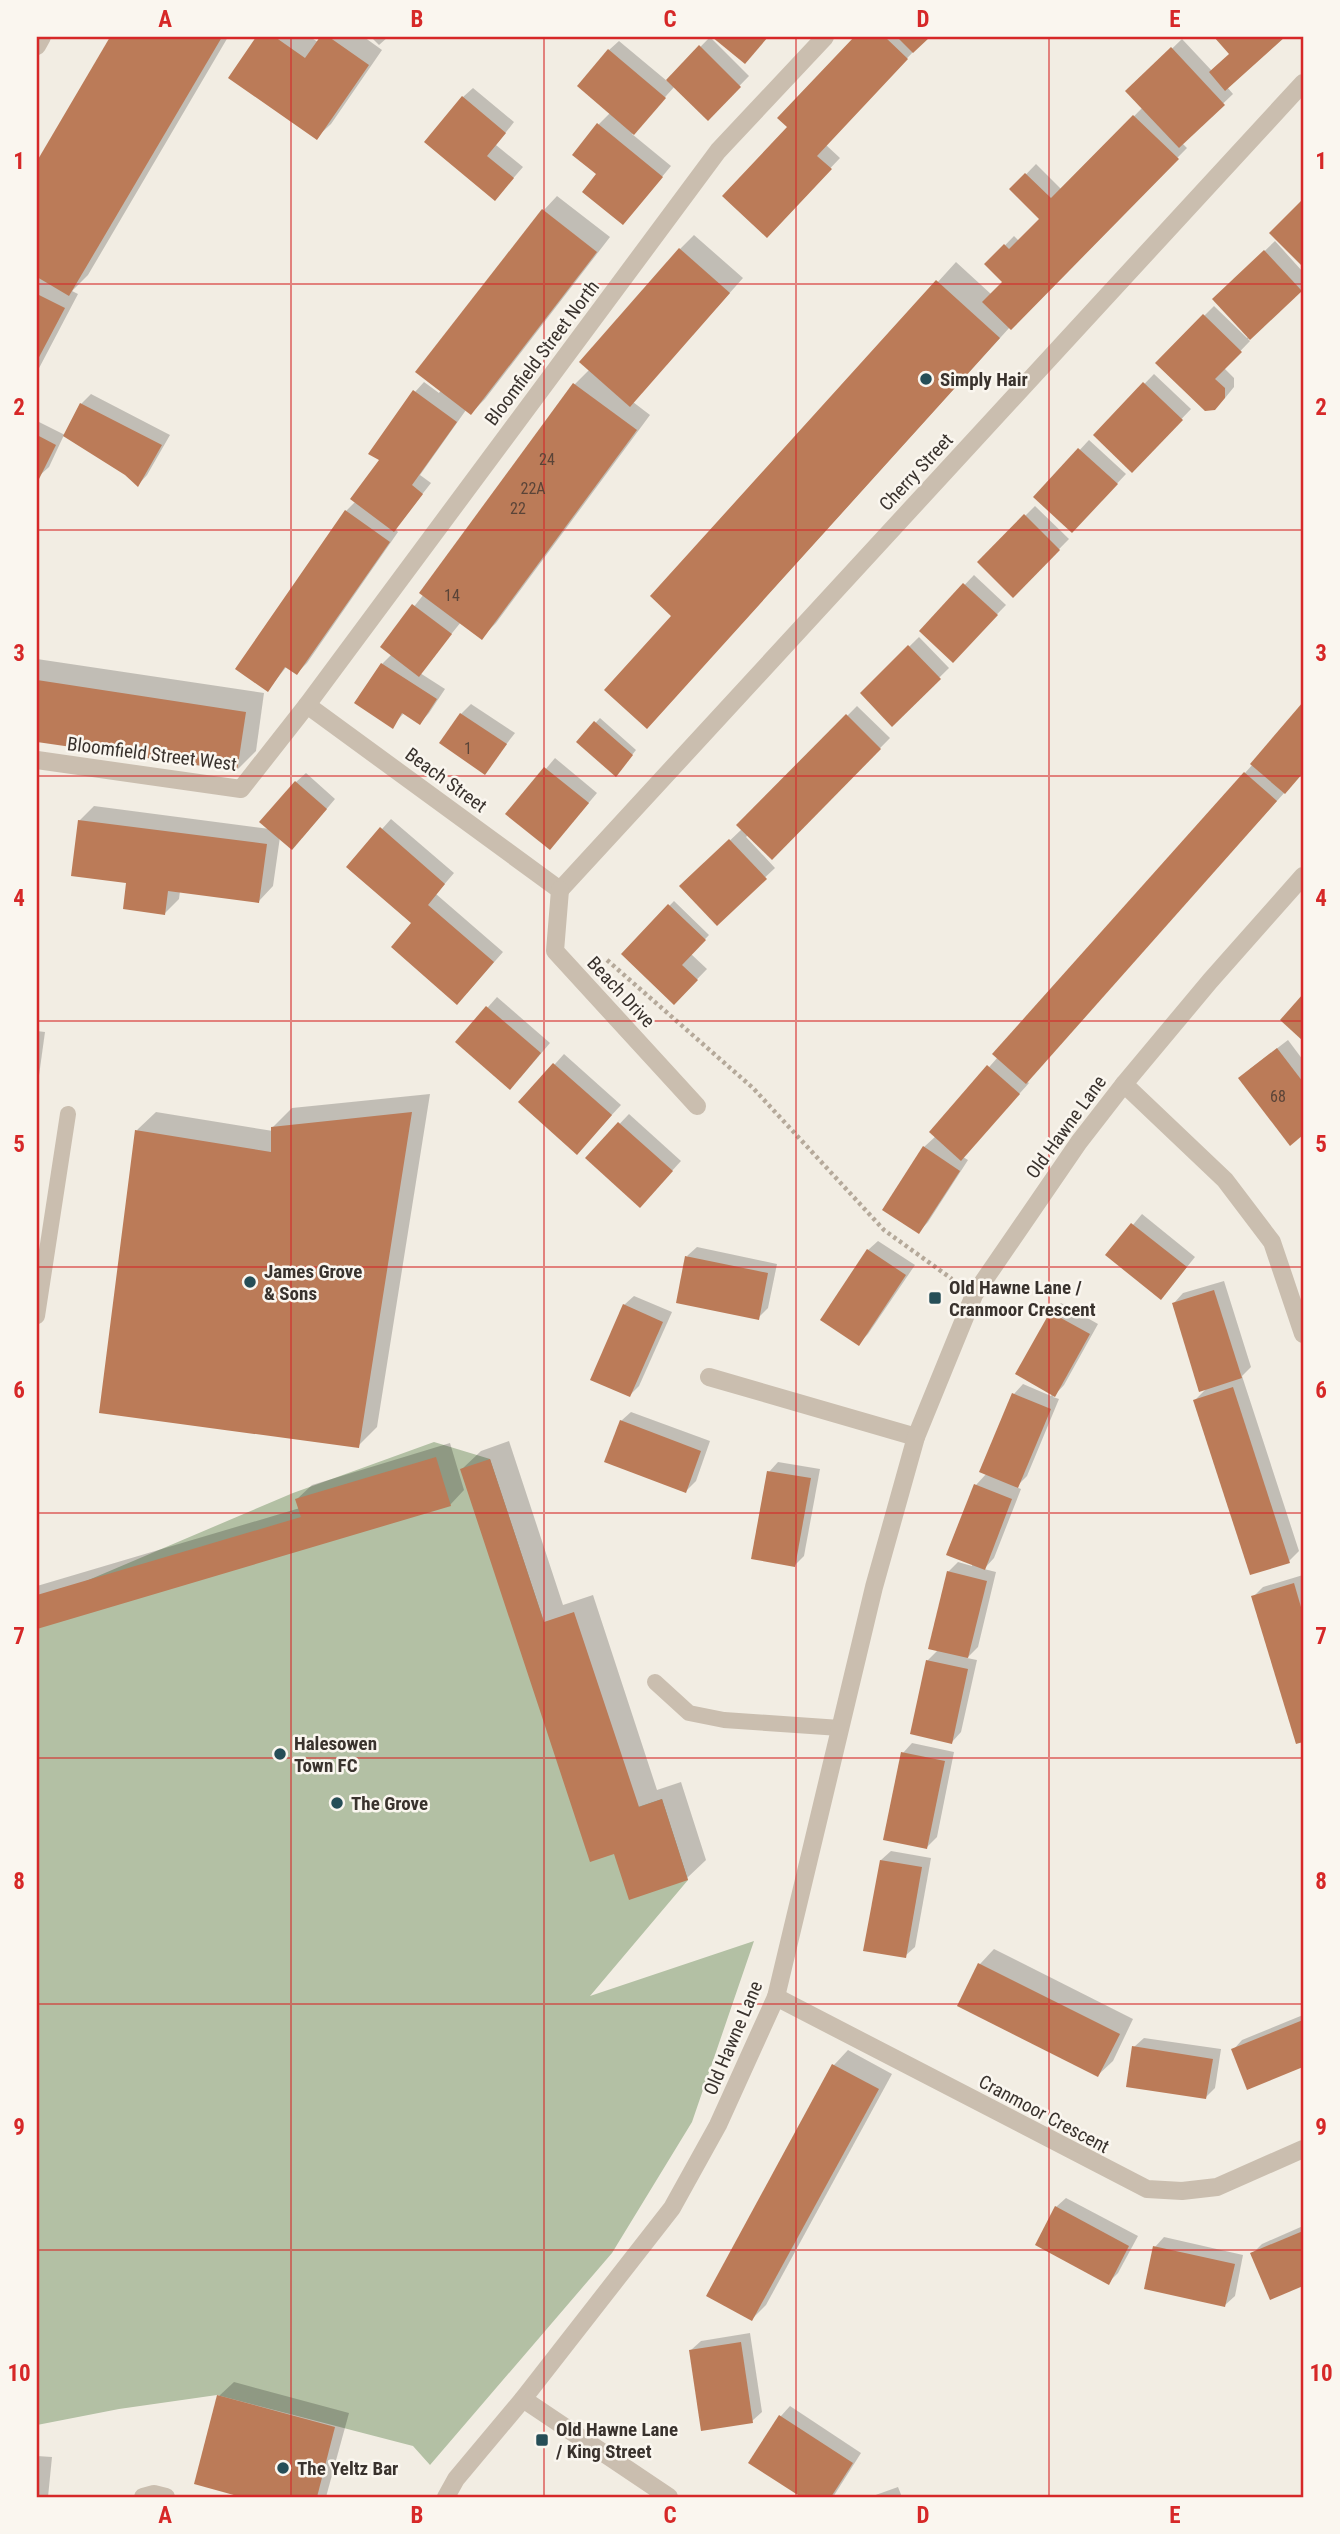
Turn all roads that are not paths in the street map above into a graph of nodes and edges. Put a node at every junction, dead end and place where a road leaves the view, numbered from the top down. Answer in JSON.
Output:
{"nodes":[{"id":1,"x":42,"y":37,"type":"edge"},
{"id":2,"x":825,"y":37,"type":"edge"},
{"id":3,"x":37,"y":46,"type":"edge"},
{"id":4,"x":1303,"y":83,"type":"edge"},
{"id":5,"x":307,"y":705,"type":"junction"},
{"id":6,"x":37,"y":760,"type":"edge"},
{"id":7,"x":1303,"y":876,"type":"edge"},
{"id":8,"x":560,"y":890,"type":"junction"},
{"id":9,"x":1124,"y":1084,"type":"junction"},
{"id":10,"x":698,"y":1106,"type":"dead end"},
{"id":11,"x":68,"y":1114,"type":"dead end"},
{"id":12,"x":37,"y":1316,"type":"edge"},
{"id":13,"x":1303,"y":1334,"type":"edge"},
{"id":14,"x":709,"y":1377,"type":"dead end"},
{"id":15,"x":916,"y":1437,"type":"junction"},
{"id":16,"x":655,"y":1682,"type":"dead end"},
{"id":17,"x":840,"y":1728,"type":"junction"},
{"id":18,"x":776,"y":1997,"type":"junction"},
{"id":19,"x":1303,"y":2149,"type":"edge"},
{"id":20,"x":523,"y":2399,"type":"junction"},
{"id":21,"x":143,"y":2497,"type":"edge"},
{"id":22,"x":166,"y":2497,"type":"edge"},
{"id":23,"x":446,"y":2497,"type":"edge"},
{"id":24,"x":669,"y":2497,"type":"edge"}],
"edges":[{"from":1,"to":3,"type":"street"},
{"from":2,"to":5,"type":"street","name":"Bloomfield Street North"},
{"from":4,"to":8,"type":"street","name":"Cherry Street"},
{"from":5,"to":6,"type":"street","name":"Bloomfield Street West"},
{"from":5,"to":8,"type":"street","name":"Beach Street"},
{"from":7,"to":9,"type":"street","name":"Old Hawne Lane"},
{"from":8,"to":10,"type":"street","name":"Beach Drive"},
{"from":9,"to":13,"type":"street"},
{"from":9,"to":15,"type":"street","name":"Old Hawne Lane"},
{"from":11,"to":12,"type":"lane"},
{"from":14,"to":15,"type":"street"},
{"from":15,"to":17,"type":"street","name":"Old Hawne Lane"},
{"from":16,"to":17,"type":"lane"},
{"from":17,"to":18,"type":"street","name":"Old Hawne Lane"},
{"from":18,"to":19,"type":"street","name":"Cranmoor Crescent"},
{"from":18,"to":20,"type":"street","name":"Old Hawne Lane"},
{"from":20,"to":23,"type":"street","name":"Old Hawne Lane"},
{"from":20,"to":24,"type":"street"},
{"from":21,"to":22,"type":"street"}]}
